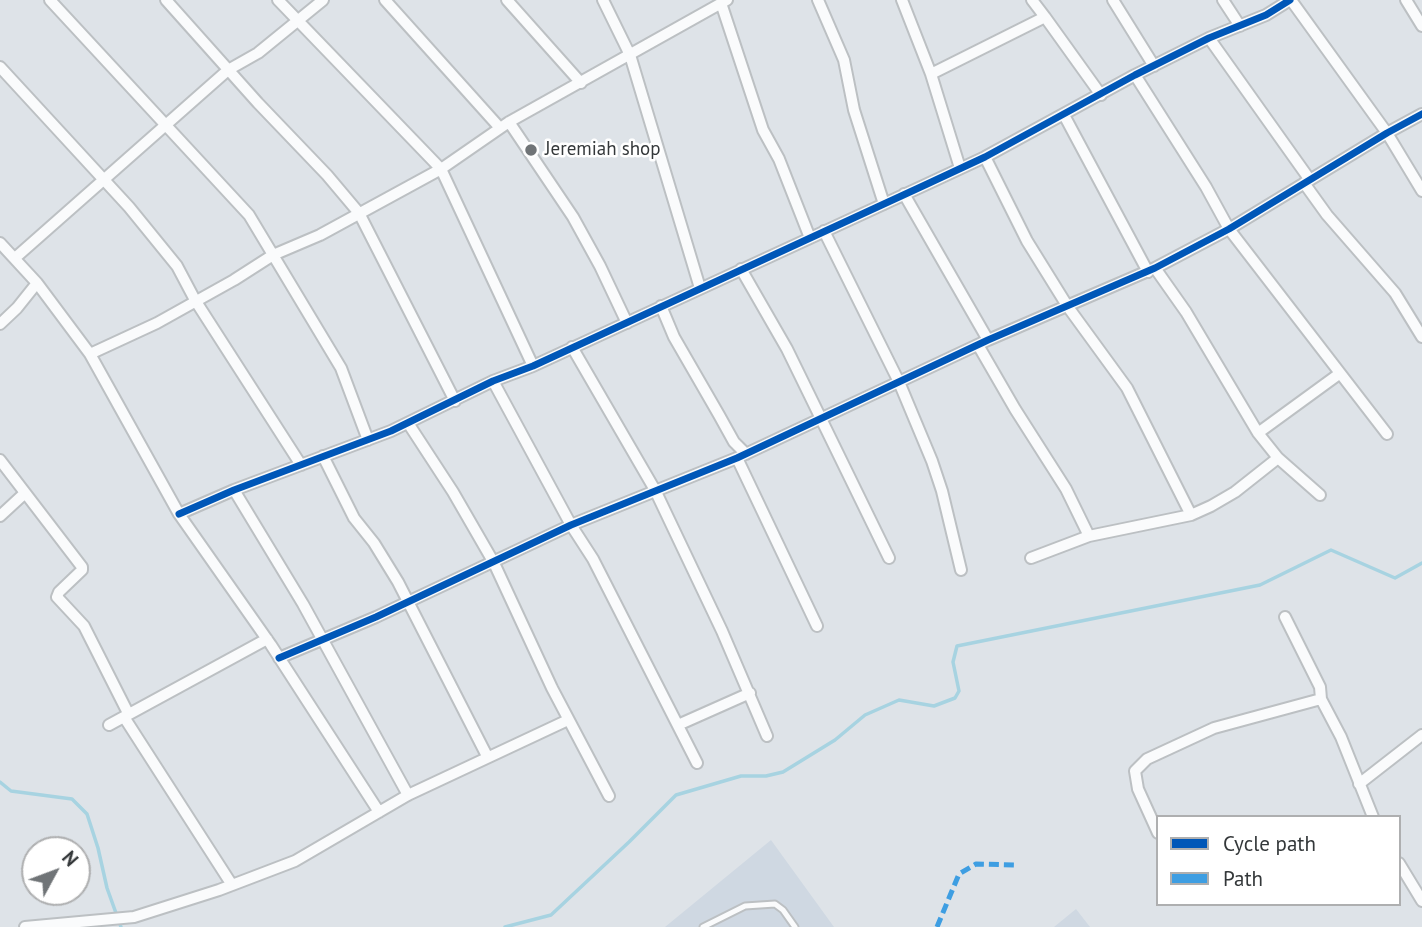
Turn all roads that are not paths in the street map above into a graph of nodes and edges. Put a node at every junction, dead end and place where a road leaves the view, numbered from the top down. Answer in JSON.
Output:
{"nodes":[{"id":1,"x":50,"y":0,"type":"edge"},
{"id":2,"x":166,"y":0,"type":"edge"},
{"id":3,"x":278,"y":0,"type":"edge"},
{"id":4,"x":323,"y":0,"type":"edge"},
{"id":5,"x":385,"y":0,"type":"edge"},
{"id":6,"x":507,"y":0,"type":"edge"},
{"id":7,"x":603,"y":0,"type":"edge"},
{"id":8,"x":818,"y":0,"type":"edge"},
{"id":9,"x":902,"y":0,"type":"edge"},
{"id":10,"x":1032,"y":0,"type":"edge"},
{"id":11,"x":1113,"y":0,"type":"edge"},
{"id":12,"x":1290,"y":0,"type":"edge"},
{"id":13,"x":1406,"y":0,"type":"edge"},
{"id":14,"x":724,"y":2,"type":"edge"},
{"id":15,"x":1229,"y":3,"type":"edge"},
{"id":16,"x":1045,"y":17,"type":"junction"},
{"id":17,"x":296,"y":20,"type":"junction"},
{"id":18,"x":1240,"y":26,"type":"junction"},
{"id":19,"x":1422,"y":26,"type":"edge"},
{"id":20,"x":1209,"y":38,"type":"junction"},
{"id":21,"x":630,"y":55,"type":"junction"},
{"id":22,"x":1154,"y":66,"type":"junction"},
{"id":23,"x":0,"y":67,"type":"edge"},
{"id":24,"x":228,"y":70,"type":"junction"},
{"id":25,"x":931,"y":74,"type":"junction"},
{"id":26,"x":1135,"y":75,"type":"junction"},
{"id":27,"x":581,"y":83,"type":"junction"},
{"id":28,"x":1101,"y":95,"type":"junction"},
{"id":29,"x":1422,"y":114,"type":"edge"},
{"id":30,"x":1064,"y":115,"type":"junction"},
{"id":31,"x":505,"y":125,"type":"junction"},
{"id":32,"x":166,"y":127,"type":"junction"},
{"id":33,"x":1387,"y":133,"type":"junction"},
{"id":34,"x":985,"y":157,"type":"junction"},
{"id":35,"x":960,"y":168,"type":"junction"},
{"id":36,"x":441,"y":169,"type":"junction"},
{"id":37,"x":104,"y":181,"type":"junction"},
{"id":38,"x":1307,"y":182,"type":"junction"},
{"id":39,"x":1422,"y":191,"type":"edge"},
{"id":40,"x":904,"y":194,"type":"junction"},
{"id":41,"x":884,"y":204,"type":"junction"},
{"id":42,"x":359,"y":213,"type":"junction"},
{"id":43,"x":1229,"y":229,"type":"junction"},
{"id":44,"x":824,"y":231,"type":"junction"},
{"id":45,"x":810,"y":238,"type":"junction"},
{"id":46,"x":0,"y":243,"type":"edge"},
{"id":47,"x":273,"y":255,"type":"junction"},
{"id":48,"x":15,"y":258,"type":"junction"},
{"id":49,"x":741,"y":270,"type":"junction"},
{"id":50,"x":1152,"y":270,"type":"junction"},
{"id":51,"x":37,"y":284,"type":"junction"},
{"id":52,"x":700,"y":288,"type":"junction"},
{"id":53,"x":195,"y":300,"type":"junction"},
{"id":54,"x":661,"y":306,"type":"junction"},
{"id":55,"x":1068,"y":307,"type":"junction"},
{"id":56,"x":627,"y":323,"type":"junction"},
{"id":57,"x":0,"y":324,"type":"edge"},
{"id":58,"x":1422,"y":337,"type":"edge"},
{"id":59,"x":983,"y":343,"type":"junction"},
{"id":60,"x":572,"y":347,"type":"junction"},
{"id":61,"x":90,"y":354,"type":"junction"},
{"id":62,"x":533,"y":366,"type":"junction"},
{"id":63,"x":1339,"y":374,"type":"junction"},
{"id":64,"x":492,"y":381,"type":"junction"},
{"id":65,"x":899,"y":382,"type":"junction"},
{"id":66,"x":455,"y":401,"type":"junction"},
{"id":67,"x":821,"y":418,"type":"junction"},
{"id":68,"x":408,"y":423,"type":"junction"},
{"id":69,"x":1258,"y":433,"type":"junction"},
{"id":70,"x":1387,"y":434,"type":"dead end"},
{"id":71,"x":368,"y":440,"type":"junction"},
{"id":72,"x":323,"y":456,"type":"junction"},
{"id":73,"x":741,"y":456,"type":"junction"},
{"id":74,"x":1278,"y":458,"type":"junction"},
{"id":75,"x":0,"y":460,"type":"edge"},
{"id":76,"x":301,"y":465,"type":"junction"},
{"id":77,"x":234,"y":490,"type":"junction"},
{"id":78,"x":655,"y":490,"type":"junction"},
{"id":79,"x":25,"y":493,"type":"junction"},
{"id":80,"x":1320,"y":495,"type":"dead end"},
{"id":81,"x":179,"y":514,"type":"junction"},
{"id":82,"x":1191,"y":515,"type":"junction"},
{"id":83,"x":0,"y":516,"type":"edge"},
{"id":84,"x":571,"y":525,"type":"junction"},
{"id":85,"x":1088,"y":536,"type":"junction"},
{"id":86,"x":889,"y":558,"type":"dead end"},
{"id":87,"x":1031,"y":558,"type":"dead end"},
{"id":88,"x":494,"y":563,"type":"junction"},
{"id":89,"x":961,"y":570,"type":"dead end"},
{"id":90,"x":408,"y":602,"type":"junction"},
{"id":91,"x":1284,"y":617,"type":"dead end"},
{"id":92,"x":817,"y":626,"type":"dead end"},
{"id":93,"x":267,"y":639,"type":"junction"},
{"id":94,"x":323,"y":640,"type":"junction"},
{"id":95,"x":279,"y":658,"type":"junction"},
{"id":96,"x":750,"y":693,"type":"junction"},
{"id":97,"x":1321,"y":699,"type":"junction"},
{"id":98,"x":126,"y":715,"type":"junction"},
{"id":99,"x":568,"y":720,"type":"junction"},
{"id":100,"x":110,"y":725,"type":"dead end"},
{"id":101,"x":678,"y":725,"type":"junction"},
{"id":102,"x":1422,"y":735,"type":"edge"},
{"id":103,"x":767,"y":736,"type":"dead end"},
{"id":104,"x":487,"y":756,"type":"junction"},
{"id":105,"x":697,"y":763,"type":"dead end"},
{"id":106,"x":1359,"y":784,"type":"junction"},
{"id":107,"x":408,"y":795,"type":"junction"},
{"id":108,"x":610,"y":796,"type":"dead end"},
{"id":109,"x":379,"y":812,"type":"junction"},
{"id":110,"x":1372,"y":815,"type":"edge"},
{"id":111,"x":1156,"y":830,"type":"edge"},
{"id":112,"x":1401,"y":866,"type":"edge"},
{"id":113,"x":232,"y":885,"type":"junction"},
{"id":114,"x":1422,"y":901,"type":"edge"},
{"id":115,"x":25,"y":927,"type":"edge"},
{"id":116,"x":703,"y":927,"type":"edge"},
{"id":117,"x":795,"y":927,"type":"edge"}],
"edges":[{"from":1,"to":32,"type":"street"},
{"from":2,"to":24,"type":"street"},
{"from":3,"to":17,"type":"street"},
{"from":4,"to":17,"type":"street"},
{"from":5,"to":31,"type":"street"},
{"from":6,"to":27,"type":"street"},
{"from":7,"to":21,"type":"street"},
{"from":8,"to":41,"type":"street"},
{"from":9,"to":25,"type":"street"},
{"from":10,"to":16,"type":"street"},
{"from":11,"to":22,"type":"street"},
{"from":12,"to":18,"type":"street"},
{"from":12,"to":33,"type":"street"},
{"from":13,"to":19,"type":"street"},
{"from":14,"to":21,"type":"street"},
{"from":14,"to":45,"type":"street"},
{"from":15,"to":18,"type":"street"},
{"from":16,"to":25,"type":"street"},
{"from":16,"to":28,"type":"street"},
{"from":17,"to":24,"type":"street"},
{"from":17,"to":36,"type":"street"},
{"from":18,"to":20,"type":"street"},
{"from":20,"to":22,"type":"street"},
{"from":20,"to":38,"type":"street"},
{"from":21,"to":27,"type":"street"},
{"from":21,"to":52,"type":"street"},
{"from":22,"to":26,"type":"street"},
{"from":23,"to":37,"type":"street"},
{"from":24,"to":32,"type":"street"},
{"from":24,"to":42,"type":"street"},
{"from":25,"to":35,"type":"street"},
{"from":26,"to":28,"type":"street"},
{"from":26,"to":43,"type":"street"},
{"from":27,"to":31,"type":"street"},
{"from":28,"to":30,"type":"street"},
{"from":29,"to":33,"type":"street"},
{"from":30,"to":34,"type":"street"},
{"from":30,"to":50,"type":"street"},
{"from":31,"to":36,"type":"street"},
{"from":31,"to":56,"type":"street"},
{"from":32,"to":37,"type":"street"},
{"from":32,"to":47,"type":"street"},
{"from":33,"to":38,"type":"street"},
{"from":33,"to":39,"type":"street"},
{"from":34,"to":35,"type":"street"},
{"from":34,"to":55,"type":"street"},
{"from":35,"to":40,"type":"street"},
{"from":36,"to":42,"type":"street"},
{"from":36,"to":62,"type":"street"},
{"from":37,"to":48,"type":"street"},
{"from":37,"to":53,"type":"street"},
{"from":38,"to":43,"type":"street"},
{"from":38,"to":58,"type":"street"},
{"from":40,"to":41,"type":"street"},
{"from":40,"to":59,"type":"street"},
{"from":41,"to":44,"type":"street"},
{"from":42,"to":47,"type":"street"},
{"from":42,"to":66,"type":"street"},
{"from":43,"to":50,"type":"street"},
{"from":43,"to":63,"type":"street"},
{"from":44,"to":45,"type":"street"},
{"from":44,"to":65,"type":"street"},
{"from":45,"to":49,"type":"street"},
{"from":46,"to":48,"type":"street"},
{"from":47,"to":53,"type":"street"},
{"from":47,"to":71,"type":"street"},
{"from":48,"to":51,"type":"street"},
{"from":49,"to":52,"type":"street"},
{"from":49,"to":67,"type":"street"},
{"from":50,"to":55,"type":"street"},
{"from":50,"to":69,"type":"street"},
{"from":51,"to":57,"type":"street"},
{"from":51,"to":61,"type":"street"},
{"from":52,"to":54,"type":"street"},
{"from":53,"to":61,"type":"street"},
{"from":53,"to":76,"type":"street"},
{"from":54,"to":56,"type":"street"},
{"from":54,"to":73,"type":"street"},
{"from":55,"to":59,"type":"street"},
{"from":55,"to":82,"type":"street"},
{"from":56,"to":60,"type":"street"},
{"from":59,"to":65,"type":"street"},
{"from":59,"to":85,"type":"street"},
{"from":60,"to":62,"type":"street"},
{"from":60,"to":78,"type":"street"},
{"from":61,"to":81,"type":"street"},
{"from":62,"to":64,"type":"street"},
{"from":63,"to":69,"type":"street"},
{"from":63,"to":70,"type":"street"},
{"from":64,"to":66,"type":"street"},
{"from":64,"to":84,"type":"street"},
{"from":65,"to":67,"type":"street"},
{"from":65,"to":89,"type":"street"},
{"from":66,"to":68,"type":"street"},
{"from":67,"to":73,"type":"street"},
{"from":67,"to":86,"type":"street"},
{"from":68,"to":71,"type":"street"},
{"from":68,"to":88,"type":"street"},
{"from":69,"to":74,"type":"street"},
{"from":71,"to":72,"type":"street"},
{"from":72,"to":76,"type":"street"},
{"from":72,"to":90,"type":"street"},
{"from":73,"to":78,"type":"street"},
{"from":73,"to":92,"type":"street"},
{"from":74,"to":80,"type":"street"},
{"from":74,"to":82,"type":"street"},
{"from":75,"to":79,"type":"street"},
{"from":76,"to":77,"type":"street"},
{"from":77,"to":81,"type":"street"},
{"from":77,"to":94,"type":"street"},
{"from":78,"to":84,"type":"street"},
{"from":78,"to":96,"type":"street"},
{"from":79,"to":83,"type":"street"},
{"from":79,"to":98,"type":"street"},
{"from":81,"to":93,"type":"street"},
{"from":82,"to":85,"type":"street"},
{"from":84,"to":88,"type":"street"},
{"from":84,"to":101,"type":"street"},
{"from":85,"to":87,"type":"street"},
{"from":88,"to":90,"type":"street"},
{"from":88,"to":99,"type":"street"},
{"from":90,"to":94,"type":"street"},
{"from":90,"to":104,"type":"street"},
{"from":91,"to":97,"type":"street"},
{"from":93,"to":95,"type":"street"},
{"from":93,"to":98,"type":"street"},
{"from":94,"to":95,"type":"street"},
{"from":94,"to":107,"type":"street"},
{"from":95,"to":109,"type":"street"},
{"from":96,"to":101,"type":"street"},
{"from":96,"to":103,"type":"street"},
{"from":97,"to":106,"type":"street"},
{"from":97,"to":111,"type":"street"},
{"from":98,"to":100,"type":"street"},
{"from":98,"to":113,"type":"street"},
{"from":99,"to":104,"type":"street"},
{"from":99,"to":108,"type":"street"},
{"from":101,"to":105,"type":"street"},
{"from":102,"to":106,"type":"street"},
{"from":104,"to":107,"type":"street"},
{"from":106,"to":110,"type":"street"},
{"from":107,"to":109,"type":"street"},
{"from":109,"to":113,"type":"street"},
{"from":112,"to":114,"type":"street"},
{"from":113,"to":115,"type":"street"},
{"from":116,"to":117,"type":"lane"}]}
